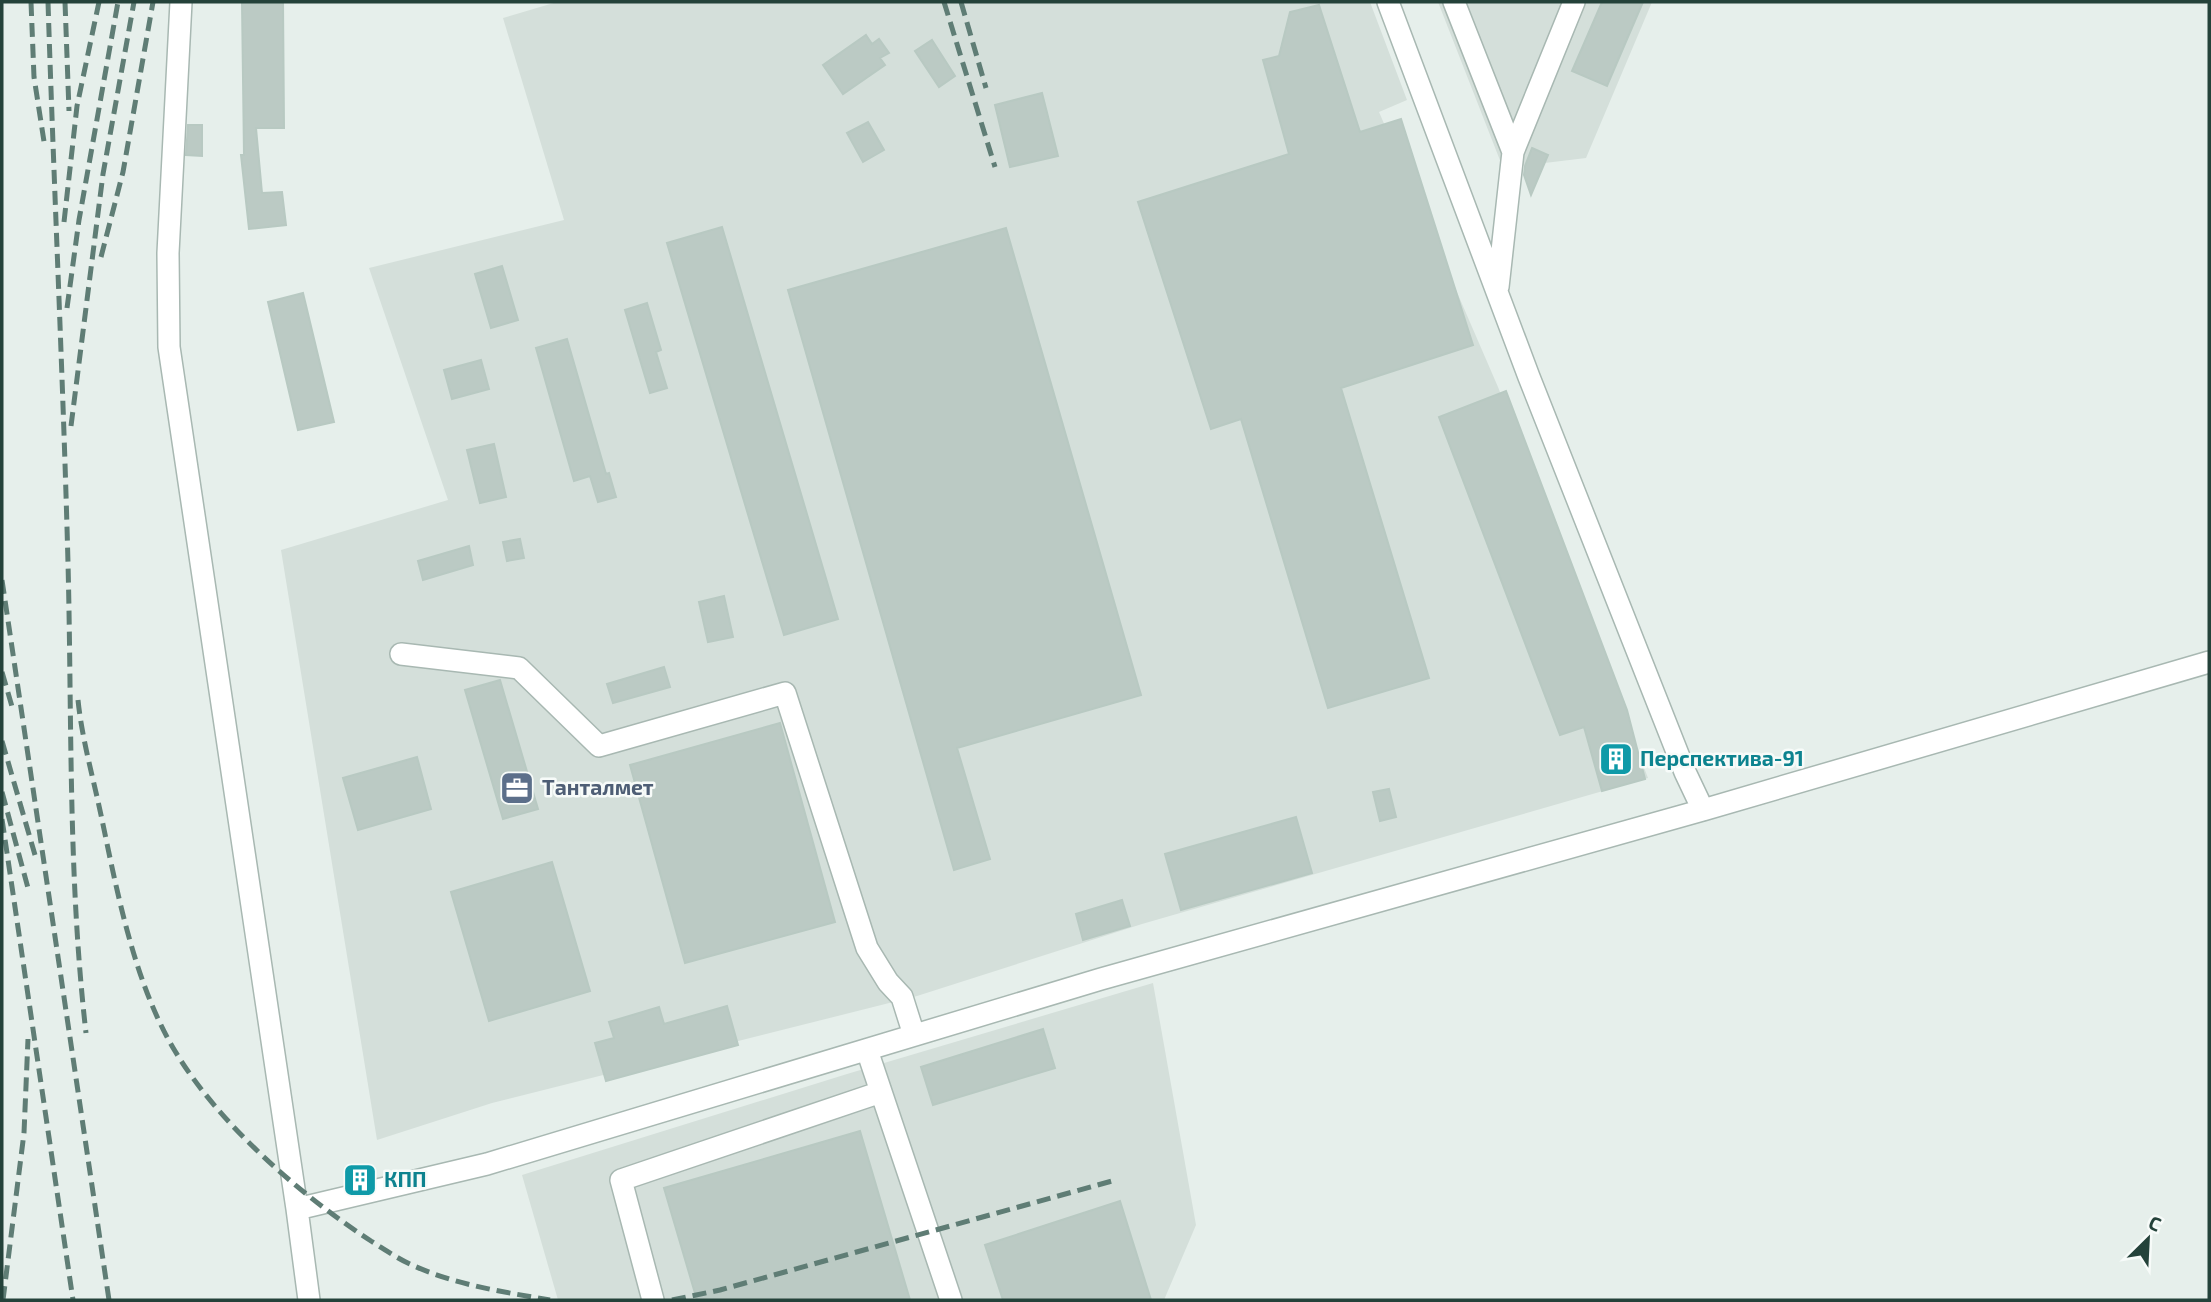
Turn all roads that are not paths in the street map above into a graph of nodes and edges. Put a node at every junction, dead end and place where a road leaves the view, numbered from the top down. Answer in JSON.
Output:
{"nodes":[{"id":1,"x":181,"y":2,"type":"edge"},
{"id":2,"x":1388,"y":2,"type":"edge"},
{"id":3,"x":1454,"y":2,"type":"edge"},
{"id":4,"x":1574,"y":2,"type":"edge"},
{"id":5,"x":1513,"y":152,"type":"junction"},
{"id":6,"x":1497,"y":292,"type":"junction"},
{"id":7,"x":401,"y":654,"type":"dead end"},
{"id":8,"x":2209,"y":662,"type":"edge"},
{"id":9,"x":1703,"y":810,"type":"junction"},
{"id":10,"x":914,"y":1035,"type":"junction"},
{"id":11,"x":867,"y":1050,"type":"junction"},
{"id":12,"x":881,"y":1092,"type":"junction"},
{"id":13,"x":297,"y":1209,"type":"junction"},
{"id":14,"x":309,"y":1300,"type":"edge"},
{"id":15,"x":653,"y":1300,"type":"edge"},
{"id":16,"x":951,"y":1300,"type":"edge"}],
"edges":[{"from":1,"to":13,"type":"street"},
{"from":2,"to":6,"type":"street"},
{"from":3,"to":5,"type":"street"},
{"from":4,"to":5,"type":"street"},
{"from":5,"to":6,"type":"street"},
{"from":6,"to":9,"type":"street"},
{"from":7,"to":10,"type":"street"},
{"from":8,"to":9,"type":"street"},
{"from":9,"to":10,"type":"street"},
{"from":10,"to":11,"type":"street"},
{"from":11,"to":12,"type":"street"},
{"from":11,"to":13,"type":"street"},
{"from":12,"to":15,"type":"street"},
{"from":12,"to":16,"type":"street"},
{"from":13,"to":14,"type":"street"}]}
